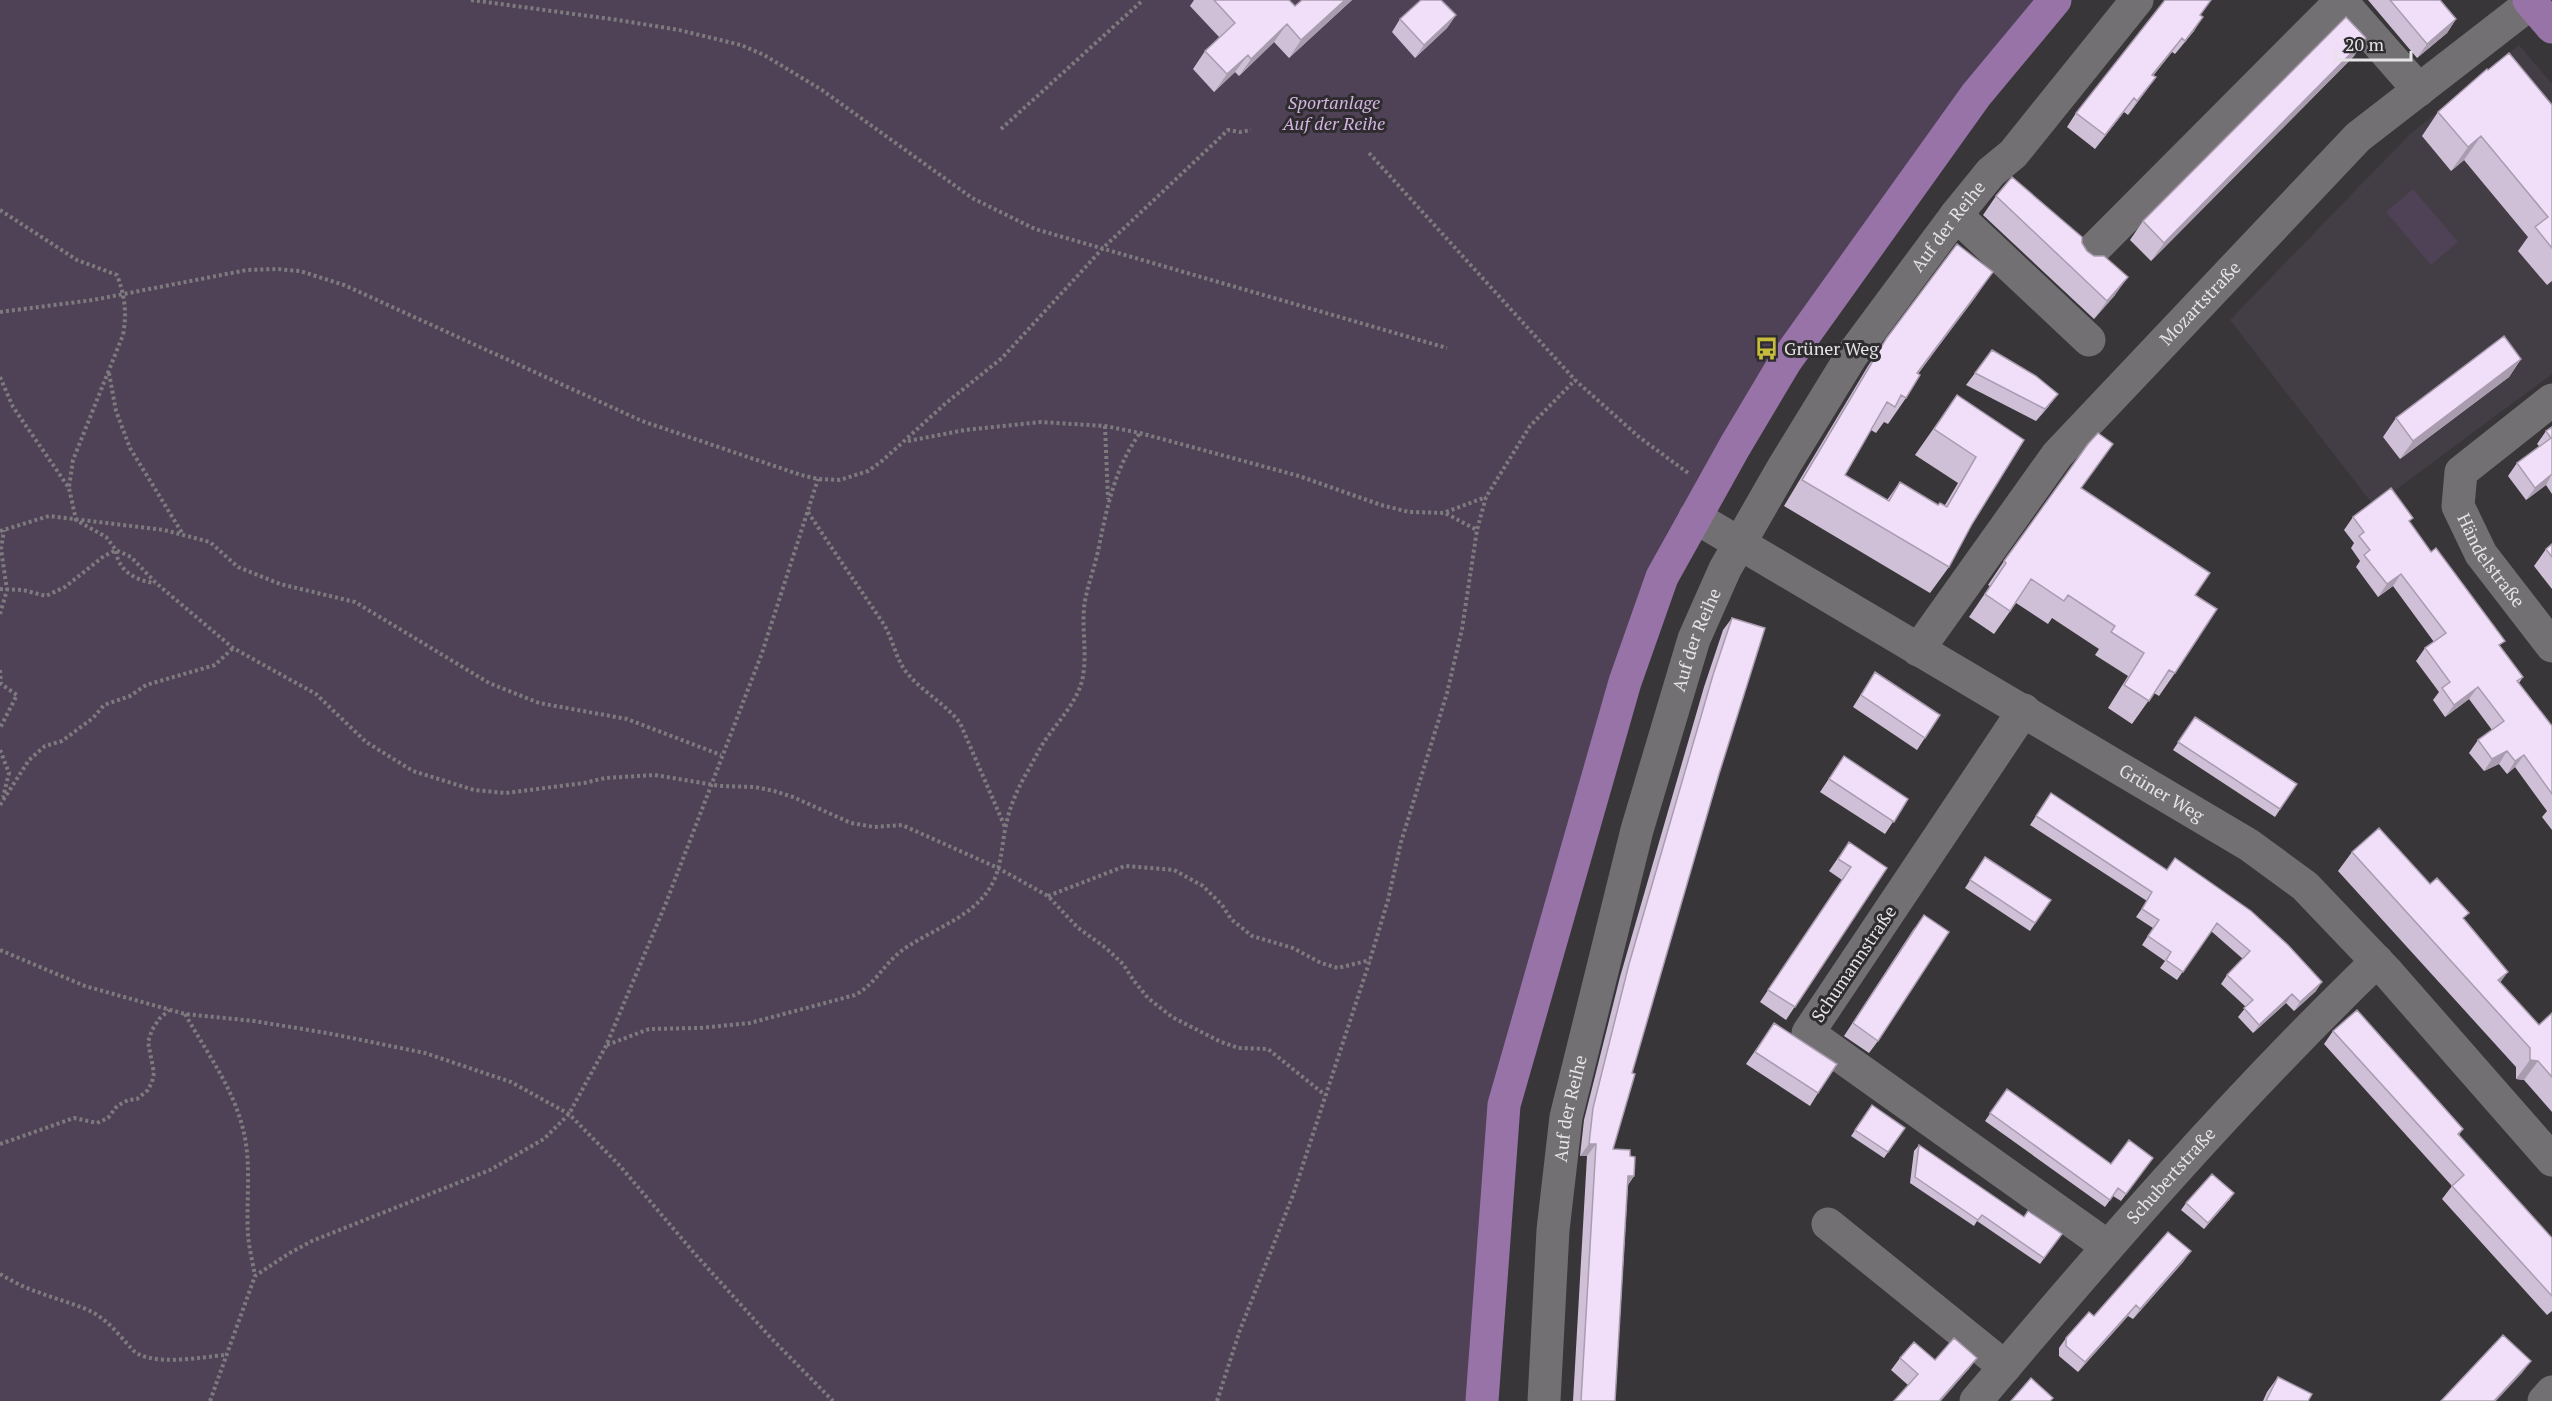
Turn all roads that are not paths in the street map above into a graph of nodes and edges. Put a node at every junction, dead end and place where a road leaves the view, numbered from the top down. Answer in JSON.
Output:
{"nodes":[{"id":1,"x":2055,"y":0,"type":"edge"},
{"id":2,"x":2137,"y":0,"type":"edge"},
{"id":3,"x":2530,"y":1,"type":"edge"},
{"id":4,"x":2552,"y":27,"type":"edge"},
{"id":5,"x":2419,"y":90,"type":"junction"},
{"id":6,"x":1956,"y":214,"type":"junction"},
{"id":7,"x":2087,"y":256,"type":"edge"},
{"id":8,"x":2090,"y":340,"type":"dead end"},
{"id":9,"x":2552,"y":400,"type":"edge"},
{"id":10,"x":1703,"y":503,"type":"junction"},
{"id":11,"x":1740,"y":545,"type":"junction"},
{"id":12,"x":2552,"y":646,"type":"edge"},
{"id":13,"x":1918,"y":650,"type":"junction"},
{"id":14,"x":2024,"y":710,"type":"junction"},
{"id":15,"x":2377,"y":961,"type":"junction"},
{"id":16,"x":2552,"y":1160,"type":"edge"},
{"id":17,"x":1828,"y":1224,"type":"dead end"},
{"id":18,"x":2107,"y":1246,"type":"junction"},
{"id":19,"x":2005,"y":1367,"type":"junction"},
{"id":20,"x":2552,"y":1392,"type":"edge"},
{"id":21,"x":1482,"y":1401,"type":"edge"},
{"id":22,"x":1544,"y":1401,"type":"edge"},
{"id":23,"x":1976,"y":1401,"type":"edge"},
{"id":24,"x":2544,"y":1401,"type":"edge"}],
"edges":[{"from":1,"to":10,"type":"main road"},
{"from":2,"to":6,"type":"street","name":"Auf der Reihe"},
{"from":3,"to":4,"type":"main road"},
{"from":3,"to":5,"type":"street","name":"Mozartstraße"},
{"from":5,"to":7,"type":"street"},
{"from":5,"to":13,"type":"street","name":"Mozartstraße"},
{"from":6,"to":8,"type":"street"},
{"from":6,"to":11,"type":"street","name":"Auf der Reihe"},
{"from":9,"to":12,"type":"street","name":"Händelstraße"},
{"from":10,"to":11,"type":"street","name":"Grüner Weg"},
{"from":10,"to":21,"type":"main road"},
{"from":11,"to":13,"type":"street","name":"Grüner Weg"},
{"from":11,"to":22,"type":"street","name":"Auf der Reihe"},
{"from":13,"to":14,"type":"street","name":"Grüner Weg"},
{"from":14,"to":15,"type":"street","name":"Grüner Weg"},
{"from":14,"to":18,"type":"street","name":"Schumannstraße"},
{"from":15,"to":16,"type":"street","name":"Grüner Weg"},
{"from":15,"to":18,"type":"street","name":"Schubertstraße"},
{"from":17,"to":19,"type":"street"},
{"from":18,"to":19,"type":"street","name":"Schubertstraße"},
{"from":19,"to":23,"type":"street","name":"Schubertstraße"},
{"from":20,"to":24,"type":"street"}]}
